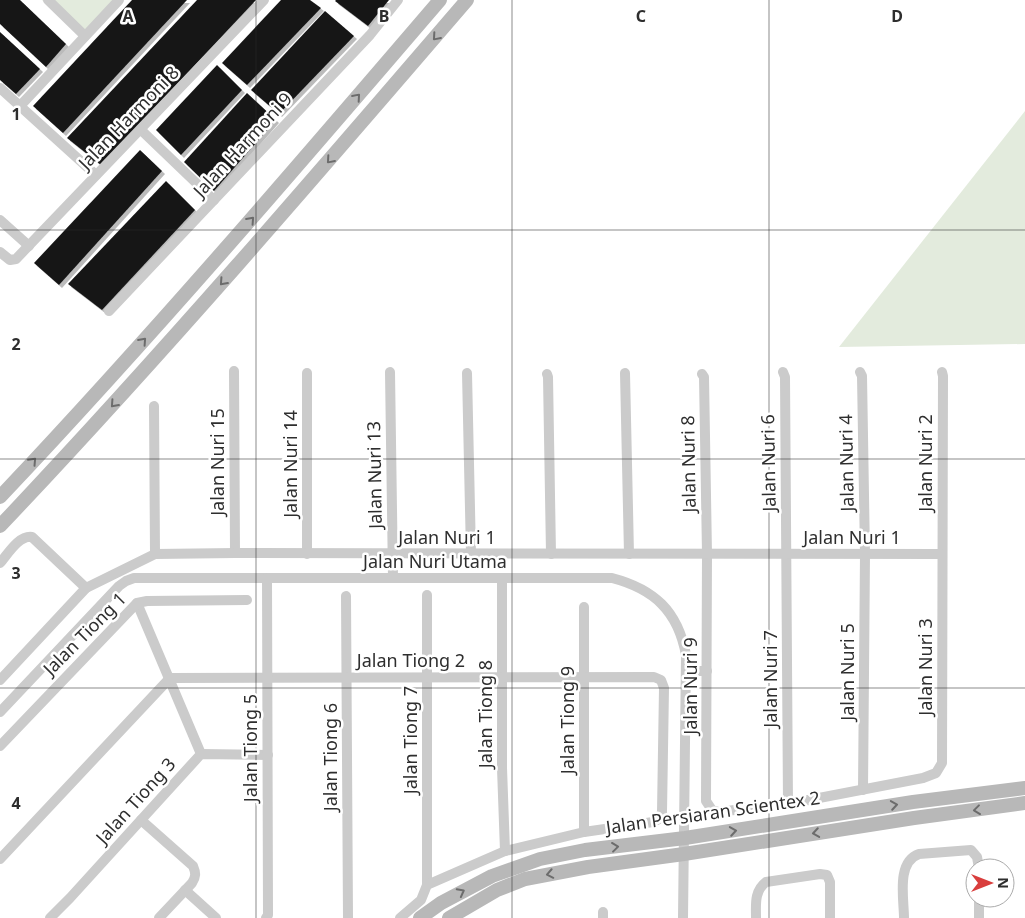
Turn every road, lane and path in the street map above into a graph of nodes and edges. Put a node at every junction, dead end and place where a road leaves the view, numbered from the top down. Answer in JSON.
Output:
{"nodes":[{"id":1,"x":48,"y":0,"type":"edge"},
{"id":2,"x":119,"y":0,"type":"edge"},
{"id":3,"x":264,"y":0,"type":"edge"},
{"id":4,"x":398,"y":0,"type":"edge"},
{"id":5,"x":440,"y":0,"type":"edge"},
{"id":6,"x":467,"y":0,"type":"edge"},
{"id":7,"x":85,"y":36,"type":"junction"},
{"id":8,"x":0,"y":88,"type":"edge"},
{"id":9,"x":20,"y":106,"type":"junction"},
{"id":10,"x":140,"y":130,"type":"junction"},
{"id":11,"x":96,"y":176,"type":"junction"},
{"id":12,"x":214,"y":200,"type":"junction"},
{"id":13,"x":0,"y":220,"type":"edge"},
{"id":14,"x":28,"y":246,"type":"junction"},
{"id":15,"x":0,"y":252,"type":"edge"},
{"id":16,"x":109,"y":311,"type":"dead end"},
{"id":17,"x":234,"y":371,"type":"dead end"},
{"id":18,"x":390,"y":372,"type":"dead end"},
{"id":19,"x":783,"y":372,"type":"dead end"},
{"id":20,"x":860,"y":372,"type":"dead end"},
{"id":21,"x":942,"y":372,"type":"dead end"},
{"id":22,"x":307,"y":373,"type":"dead end"},
{"id":23,"x":467,"y":373,"type":"dead end"},
{"id":24,"x":625,"y":373,"type":"dead end"},
{"id":25,"x":547,"y":374,"type":"dead end"},
{"id":26,"x":702,"y":374,"type":"dead end"},
{"id":27,"x":154,"y":406,"type":"dead end"},
{"id":28,"x":0,"y":497,"type":"edge"},
{"id":29,"x":0,"y":526,"type":"edge"},
{"id":30,"x":235,"y":553,"type":"junction"},
{"id":31,"x":155,"y":554,"type":"junction"},
{"id":32,"x":307,"y":554,"type":"junction"},
{"id":33,"x":392,"y":554,"type":"junction"},
{"id":34,"x":471,"y":554,"type":"junction"},
{"id":35,"x":551,"y":554,"type":"junction"},
{"id":36,"x":629,"y":554,"type":"junction"},
{"id":37,"x":707,"y":554,"type":"junction"},
{"id":38,"x":787,"y":554,"type":"junction"},
{"id":39,"x":865,"y":554,"type":"junction"},
{"id":40,"x":942,"y":554,"type":"junction"},
{"id":41,"x":0,"y":563,"type":"edge"},
{"id":42,"x":267,"y":578,"type":"junction"},
{"id":43,"x":393,"y":578,"type":"junction"},
{"id":44,"x":502,"y":578,"type":"junction"},
{"id":45,"x":86,"y":588,"type":"junction"},
{"id":46,"x":427,"y":595,"type":"dead end"},
{"id":47,"x":346,"y":596,"type":"dead end"},
{"id":48,"x":247,"y":600,"type":"dead end"},
{"id":49,"x":137,"y":603,"type":"junction"},
{"id":50,"x":584,"y":607,"type":"dead end"},
{"id":51,"x":687,"y":671,"type":"junction"},
{"id":52,"x":707,"y":671,"type":"junction"},
{"id":53,"x":267,"y":677,"type":"junction"},
{"id":54,"x":502,"y":677,"type":"junction"},
{"id":55,"x":170,"y":678,"type":"junction"},
{"id":56,"x":347,"y":678,"type":"junction"},
{"id":57,"x":427,"y":678,"type":"junction"},
{"id":58,"x":584,"y":678,"type":"junction"},
{"id":59,"x":0,"y":680,"type":"edge"},
{"id":60,"x":0,"y":712,"type":"edge"},
{"id":61,"x":0,"y":746,"type":"edge"},
{"id":62,"x":201,"y":754,"type":"junction"},
{"id":63,"x":268,"y":755,"type":"junction"},
{"id":64,"x":1025,"y":788,"type":"edge"},
{"id":65,"x":863,"y":790,"type":"junction"},
{"id":66,"x":788,"y":804,"type":"junction"},
{"id":67,"x":1025,"y":804,"type":"edge"},
{"id":68,"x":141,"y":820,"type":"junction"},
{"id":69,"x":584,"y":832,"type":"junction"},
{"id":70,"x":685,"y":838,"type":"junction"},
{"id":71,"x":504,"y":851,"type":"junction"},
{"id":72,"x":684,"y":854,"type":"junction"},
{"id":73,"x":977,"y":858,"type":"edge"},
{"id":74,"x":0,"y":859,"type":"edge"},
{"id":75,"x":427,"y":886,"type":"junction"},
{"id":76,"x":185,"y":890,"type":"junction"},
{"id":77,"x":270,"y":917,"type":"edge"},
{"id":78,"x":50,"y":918,"type":"edge"},
{"id":79,"x":160,"y":918,"type":"edge"},
{"id":80,"x":216,"y":918,"type":"edge"},
{"id":81,"x":348,"y":918,"type":"edge"},
{"id":82,"x":400,"y":918,"type":"edge"},
{"id":83,"x":420,"y":918,"type":"edge"},
{"id":84,"x":449,"y":918,"type":"edge"},
{"id":85,"x":683,"y":918,"type":"edge"},
{"id":86,"x":756,"y":918,"type":"edge"},
{"id":87,"x":830,"y":918,"type":"edge"},
{"id":88,"x":904,"y":918,"type":"edge"}],
"edges":[{"from":1,"to":7,"type":"street"},
{"from":2,"to":7,"type":"street"},
{"from":3,"to":10,"type":"street","name":"Jalan Harmoni 8"},
{"from":4,"to":12,"type":"street","name":"Jalan Harmoni 9"},
{"from":28,"to":5,"type":"main road","one_way":true},
{"from":6,"to":29,"type":"main road","one_way":true},
{"from":7,"to":9,"type":"street"},
{"from":8,"to":9,"type":"street"},
{"from":9,"to":11,"type":"street"},
{"from":10,"to":11,"type":"street","name":"Jalan Harmoni 8"},
{"from":10,"to":12,"type":"street"},
{"from":11,"to":14,"type":"street","name":"Jalan Harmoni 8"},
{"from":12,"to":16,"type":"street","name":"Jalan Harmoni 9"},
{"from":13,"to":14,"type":"street"},
{"from":14,"to":15,"type":"street","name":"Jalan Harmoni 8"},
{"from":17,"to":30,"type":"street","name":"Jalan Nuri 15"},
{"from":18,"to":33,"type":"street","name":"Jalan Nuri 13"},
{"from":19,"to":38,"type":"street","name":"Jalan Nuri 6"},
{"from":20,"to":39,"type":"street","name":"Jalan Nuri 4"},
{"from":21,"to":40,"type":"street","name":"Jalan Nuri 2"},
{"from":22,"to":32,"type":"street","name":"Jalan Nuri 14"},
{"from":23,"to":34,"type":"street"},
{"from":24,"to":36,"type":"street"},
{"from":25,"to":35,"type":"street"},
{"from":26,"to":37,"type":"street","name":"Jalan Nuri 8"},
{"from":27,"to":31,"type":"street"},
{"from":30,"to":31,"type":"street","name":"Jalan Nuri 1"},
{"from":30,"to":32,"type":"street","name":"Jalan Nuri 1"},
{"from":31,"to":45,"type":"street","name":"Jalan Nuri 1"},
{"from":32,"to":33,"type":"street","name":"Jalan Nuri 1"},
{"from":33,"to":34,"type":"street","name":"Jalan Nuri 1"},
{"from":33,"to":43,"type":"street","name":"Jalan Nuri 13"},
{"from":34,"to":35,"type":"street","name":"Jalan Nuri 1"},
{"from":35,"to":36,"type":"street","name":"Jalan Nuri 1"},
{"from":36,"to":37,"type":"street","name":"Jalan Nuri 1"},
{"from":37,"to":38,"type":"street","name":"Jalan Nuri 1"},
{"from":37,"to":52,"type":"street","name":"Jalan Nuri 9"},
{"from":38,"to":39,"type":"street","name":"Jalan Nuri 1"},
{"from":38,"to":66,"type":"street","name":"Jalan Nuri 7"},
{"from":39,"to":40,"type":"street","name":"Jalan Nuri 1"},
{"from":39,"to":65,"type":"street","name":"Jalan Nuri 5"},
{"from":40,"to":65,"type":"street","name":"Jalan Nuri 3"},
{"from":41,"to":45,"type":"street"},
{"from":42,"to":43,"type":"street","name":"Jalan Nuri Utama"},
{"from":42,"to":53,"type":"street","name":"Jalan Tiong 5"},
{"from":42,"to":60,"type":"street","name":"Jalan Nuri Utama"},
{"from":43,"to":44,"type":"street","name":"Jalan Nuri Utama"},
{"from":44,"to":51,"type":"street","name":"Jalan Nuri Utama"},
{"from":44,"to":54,"type":"street","name":"Jalan Tiong 8"},
{"from":45,"to":59,"type":"street","name":"Jalan Nuri 1"},
{"from":46,"to":57,"type":"street","name":"Jalan Tiong 7"},
{"from":47,"to":56,"type":"street","name":"Jalan Tiong 6"},
{"from":48,"to":49,"type":"street","name":"Jalan Tiong 1"},
{"from":49,"to":55,"type":"street"},
{"from":49,"to":61,"type":"street","name":"Jalan Tiong 1"},
{"from":50,"to":58,"type":"street","name":"Jalan Tiong 9"},
{"from":51,"to":52,"type":"street"},
{"from":51,"to":70,"type":"street","name":"Jalan Nuri Utama"},
{"from":52,"to":66,"type":"street","name":"Jalan Nuri 9"},
{"from":53,"to":55,"type":"street","name":"Jalan Tiong 2"},
{"from":53,"to":56,"type":"street","name":"Jalan Tiong 2"},
{"from":53,"to":63,"type":"street","name":"Jalan Tiong 5"},
{"from":54,"to":57,"type":"street","name":"Jalan Tiong 2"},
{"from":54,"to":58,"type":"street","name":"Jalan Tiong 2"},
{"from":54,"to":71,"type":"street","name":"Jalan Tiong 8"},
{"from":55,"to":62,"type":"street"},
{"from":55,"to":74,"type":"street"},
{"from":56,"to":57,"type":"street","name":"Jalan Tiong 2"},
{"from":56,"to":81,"type":"street","name":"Jalan Tiong 6"},
{"from":57,"to":75,"type":"street","name":"Jalan Tiong 7"},
{"from":58,"to":69,"type":"street","name":"Jalan Tiong 9"},
{"from":58,"to":69,"type":"street","name":"Jalan Tiong 2"},
{"from":62,"to":63,"type":"street","name":"Jalan Tiong 3"},
{"from":62,"to":68,"type":"street","name":"Jalan Tiong 3"},
{"from":63,"to":77,"type":"street","name":"Jalan Tiong 5"},
{"from":70,"to":64,"type":"main road","name":"Jalan Persiaran Scientex 2","one_way":true},
{"from":65,"to":66,"type":"street"},
{"from":67,"to":72,"type":"main road","name":"Jalan Persiaran Scientex 2","one_way":true},
{"from":68,"to":76,"type":"street"},
{"from":68,"to":78,"type":"street","name":"Jalan Tiong 3"},
{"from":69,"to":71,"type":"street"},
{"from":70,"to":72,"type":"street","name":"Jalan Nuri Utama"},
{"from":83,"to":70,"type":"main road","name":"Jalan Persiaran Scientex 2","one_way":true},
{"from":71,"to":75,"type":"street"},
{"from":72,"to":84,"type":"main road","name":"Jalan Persiaran Scientex 2","one_way":true},
{"from":72,"to":85,"type":"street","name":"Jalan Nuri Utama"},
{"from":73,"to":88,"type":"street"},
{"from":75,"to":82,"type":"street"},
{"from":76,"to":79,"type":"street"},
{"from":76,"to":80,"type":"street"},
{"from":86,"to":87,"type":"street"}]}
